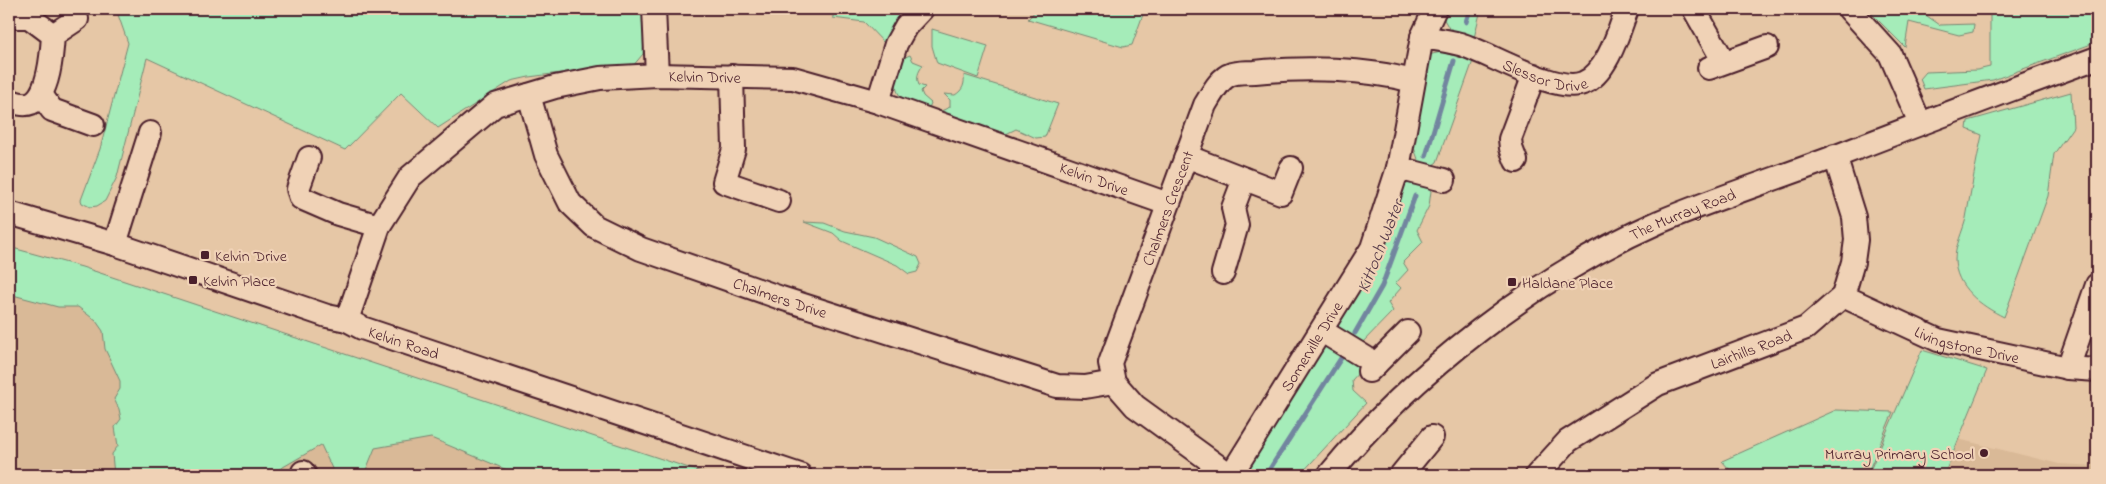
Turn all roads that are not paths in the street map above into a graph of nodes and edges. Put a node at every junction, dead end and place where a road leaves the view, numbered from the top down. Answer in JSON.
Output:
{"nodes":[{"id":1,"x":654,"y":9,"type":"edge"},
{"id":2,"x":922,"y":9,"type":"edge"},
{"id":3,"x":1435,"y":9,"type":"edge"},
{"id":4,"x":1627,"y":9,"type":"edge"},
{"id":5,"x":1694,"y":9,"type":"edge"},
{"id":6,"x":1849,"y":9,"type":"edge"},
{"id":7,"x":19,"y":17,"type":"edge"},
{"id":8,"x":77,"y":19,"type":"dead end"},
{"id":9,"x":52,"y":35,"type":"junction"},
{"id":10,"x":1422,"y":37,"type":"junction"},
{"id":11,"x":1767,"y":47,"type":"dead end"},
{"id":12,"x":2097,"y":58,"type":"edge"},
{"id":13,"x":1534,"y":75,"type":"junction"},
{"id":14,"x":658,"y":76,"type":"junction"},
{"id":15,"x":732,"y":76,"type":"junction"},
{"id":16,"x":1412,"y":81,"type":"junction"},
{"id":17,"x":529,"y":95,"type":"junction"},
{"id":18,"x":42,"y":96,"type":"junction"},
{"id":19,"x":9,"y":100,"type":"edge"},
{"id":20,"x":878,"y":102,"type":"junction"},
{"id":21,"x":1920,"y":123,"type":"junction"},
{"id":22,"x":93,"y":125,"type":"dead end"},
{"id":23,"x":150,"y":133,"type":"dead end"},
{"id":24,"x":1186,"y":156,"type":"junction"},
{"id":25,"x":1835,"y":156,"type":"junction"},
{"id":26,"x":309,"y":158,"type":"dead end"},
{"id":27,"x":1516,"y":161,"type":"dead end"},
{"id":28,"x":1291,"y":168,"type":"dead end"},
{"id":29,"x":1398,"y":168,"type":"junction"},
{"id":30,"x":1244,"y":179,"type":"junction"},
{"id":31,"x":1445,"y":179,"type":"dead end"},
{"id":32,"x":780,"y":201,"type":"dead end"},
{"id":33,"x":1168,"y":204,"type":"junction"},
{"id":34,"x":9,"y":213,"type":"edge"},
{"id":35,"x":379,"y":226,"type":"junction"},
{"id":36,"x":115,"y":244,"type":"junction"},
{"id":37,"x":1223,"y":273,"type":"dead end"},
{"id":38,"x":2097,"y":285,"type":"edge"},
{"id":39,"x":1843,"y":296,"type":"junction"},
{"id":40,"x":347,"y":320,"type":"junction"},
{"id":41,"x":1322,"y":331,"type":"junction"},
{"id":42,"x":1408,"y":332,"type":"dead end"},
{"id":43,"x":2068,"y":368,"type":"junction"},
{"id":44,"x":2097,"y":370,"type":"edge"},
{"id":45,"x":1114,"y":382,"type":"junction"},
{"id":46,"x":1432,"y":436,"type":"dead end"},
{"id":47,"x":800,"y":475,"type":"edge"},
{"id":48,"x":1230,"y":475,"type":"edge"},
{"id":49,"x":1329,"y":475,"type":"edge"},
{"id":50,"x":1401,"y":475,"type":"edge"},
{"id":51,"x":1537,"y":475,"type":"edge"}],
"edges":[{"from":1,"to":14,"type":"street"},
{"from":2,"to":20,"type":"street"},
{"from":3,"to":10,"type":"street","name":"Somerville Drive"},
{"from":4,"to":13,"type":"street","name":"Slessor Drive"},
{"from":5,"to":11,"type":"street"},
{"from":6,"to":21,"type":"street"},
{"from":7,"to":9,"type":"street"},
{"from":8,"to":9,"type":"street"},
{"from":9,"to":18,"type":"street"},
{"from":10,"to":13,"type":"street","name":"Slessor Drive"},
{"from":10,"to":16,"type":"street","name":"Somerville Drive"},
{"from":12,"to":21,"type":"street","name":"The Murray Road"},
{"from":13,"to":27,"type":"street"},
{"from":14,"to":15,"type":"street","name":"Kelvin Drive"},
{"from":14,"to":17,"type":"street","name":"Kelvin Drive"},
{"from":15,"to":20,"type":"street","name":"Kelvin Drive"},
{"from":15,"to":32,"type":"street"},
{"from":16,"to":24,"type":"street","name":"Chalmers Crescent"},
{"from":16,"to":29,"type":"street","name":"Somerville Drive"},
{"from":17,"to":35,"type":"street","name":"Kelvin Drive"},
{"from":17,"to":45,"type":"street","name":"Chalmers Drive"},
{"from":18,"to":19,"type":"street"},
{"from":18,"to":22,"type":"street"},
{"from":20,"to":33,"type":"street","name":"Kelvin Drive"},
{"from":21,"to":25,"type":"street","name":"The Murray Road"},
{"from":23,"to":36,"type":"street"},
{"from":24,"to":30,"type":"street"},
{"from":24,"to":33,"type":"street","name":"Chalmers Crescent"},
{"from":25,"to":39,"type":"street"},
{"from":25,"to":49,"type":"street","name":"The Murray Road"},
{"from":26,"to":35,"type":"street"},
{"from":28,"to":30,"type":"street"},
{"from":29,"to":31,"type":"street"},
{"from":29,"to":41,"type":"street","name":"Somerville Drive"},
{"from":30,"to":37,"type":"street"},
{"from":33,"to":45,"type":"street","name":"Chalmers Crescent"},
{"from":34,"to":36,"type":"street","name":"Kelvin Road"},
{"from":35,"to":40,"type":"street","name":"Kelvin Drive"},
{"from":36,"to":40,"type":"street","name":"Kelvin Road"},
{"from":38,"to":43,"type":"street"},
{"from":39,"to":43,"type":"street","name":"Livingstone Drive"},
{"from":39,"to":51,"type":"street","name":"Lairhills Road"},
{"from":40,"to":47,"type":"street","name":"Kelvin Road"},
{"from":41,"to":42,"type":"street"},
{"from":41,"to":48,"type":"street","name":"Somerville Drive"},
{"from":43,"to":44,"type":"street","name":"Livingstone Drive"},
{"from":45,"to":48,"type":"street"},
{"from":46,"to":50,"type":"street"}]}
